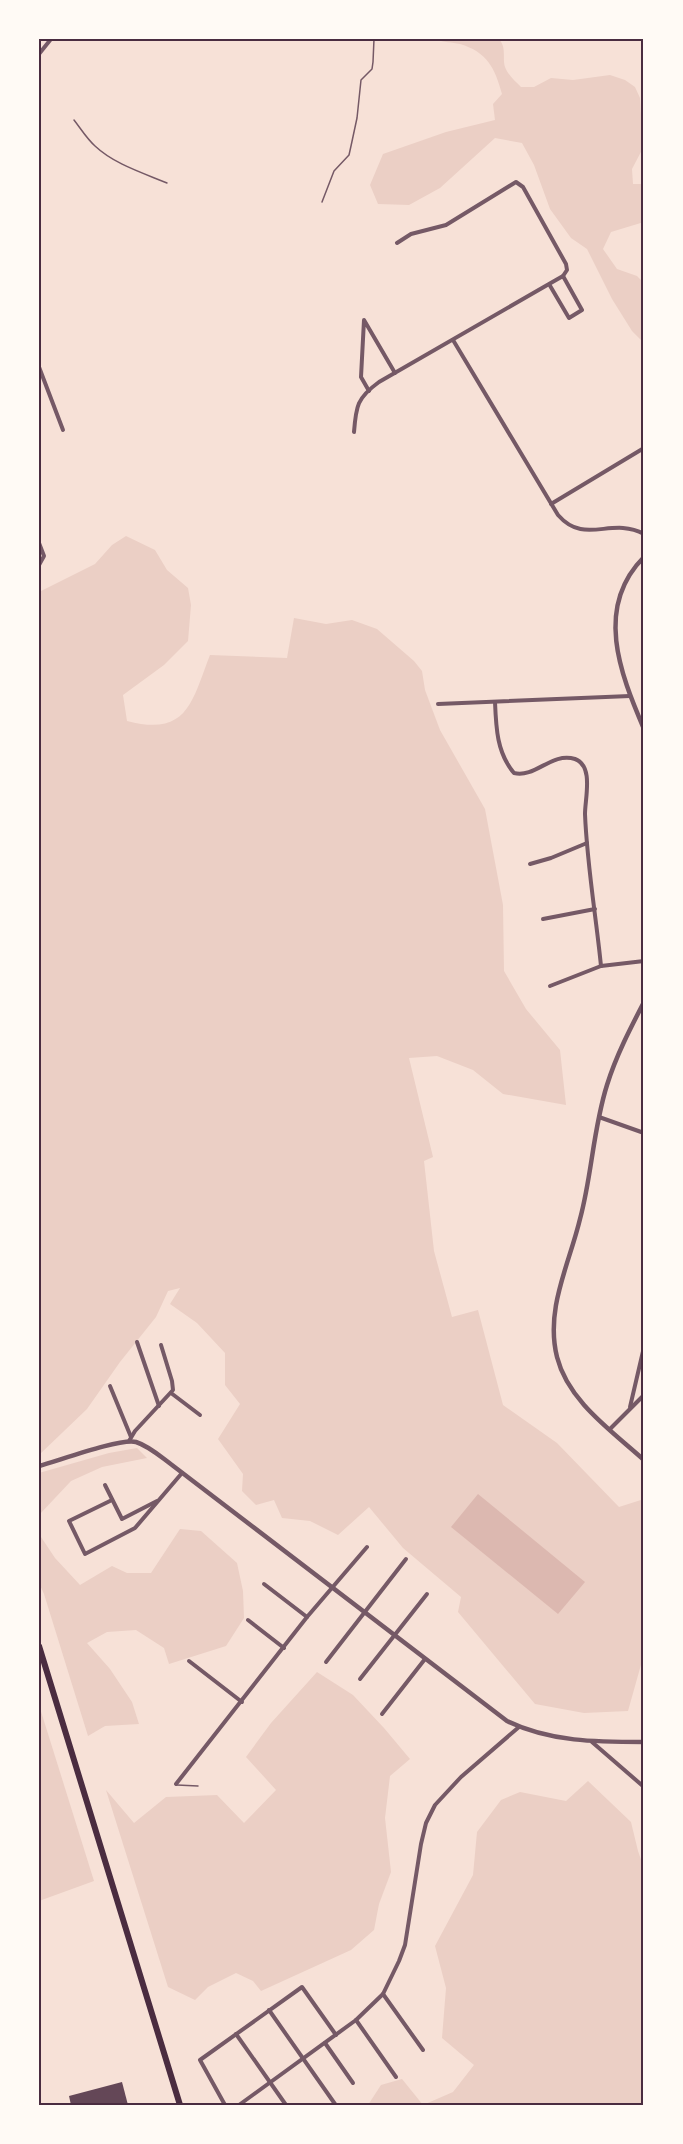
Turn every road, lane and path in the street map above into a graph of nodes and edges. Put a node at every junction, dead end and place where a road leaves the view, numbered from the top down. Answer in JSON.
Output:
{"nodes":[{"id":1,"x":51,"y":39,"type":"edge"},
{"id":2,"x":374,"y":39,"type":"edge"},
{"id":3,"x":39,"y":54,"type":"edge"},
{"id":4,"x":74,"y":120,"type":"dead end"},
{"id":5,"x":167,"y":183,"type":"dead end"},
{"id":6,"x":322,"y":202,"type":"dead end"},
{"id":7,"x":397,"y":243,"type":"dead end"},
{"id":8,"x":563,"y":276,"type":"junction"},
{"id":9,"x":549,"y":284,"type":"junction"},
{"id":10,"x":453,"y":340,"type":"junction"},
{"id":11,"x":39,"y":367,"type":"edge"},
{"id":12,"x":395,"y":373,"type":"junction"},
{"id":13,"x":369,"y":391,"type":"junction"},
{"id":14,"x":63,"y":430,"type":"dead end"},
{"id":15,"x":354,"y":432,"type":"dead end"},
{"id":16,"x":644,"y":448,"type":"edge"},
{"id":17,"x":551,"y":504,"type":"junction"},
{"id":18,"x":644,"y":534,"type":"edge"},
{"id":19,"x":39,"y":543,"type":"edge"},
{"id":20,"x":644,"y":557,"type":"edge"},
{"id":21,"x":39,"y":565,"type":"edge"},
{"id":22,"x":630,"y":696,"type":"junction"},
{"id":23,"x":495,"y":702,"type":"junction"},
{"id":24,"x":438,"y":704,"type":"dead end"},
{"id":25,"x":644,"y":729,"type":"edge"},
{"id":26,"x":587,"y":843,"type":"junction"},
{"id":27,"x":530,"y":864,"type":"dead end"},
{"id":28,"x":595,"y":909,"type":"junction"},
{"id":29,"x":543,"y":919,"type":"dead end"},
{"id":30,"x":644,"y":961,"type":"edge"},
{"id":31,"x":601,"y":966,"type":"junction"},
{"id":32,"x":550,"y":986,"type":"dead end"},
{"id":33,"x":644,"y":1002,"type":"edge"},
{"id":34,"x":599,"y":1117,"type":"junction"},
{"id":35,"x":644,"y":1133,"type":"edge"},
{"id":36,"x":137,"y":1342,"type":"dead end"},
{"id":37,"x":161,"y":1346,"type":"dead end"},
{"id":38,"x":644,"y":1347,"type":"edge"},
{"id":39,"x":110,"y":1386,"type":"dead end"},
{"id":40,"x":171,"y":1394,"type":"junction"},
{"id":41,"x":644,"y":1395,"type":"edge"},
{"id":42,"x":159,"y":1406,"type":"junction"},
{"id":43,"x":630,"y":1407,"type":"junction"},
{"id":44,"x":200,"y":1415,"type":"dead end"},
{"id":45,"x":610,"y":1429,"type":"junction"},
{"id":46,"x":130,"y":1439,"type":"junction"},
{"id":47,"x":644,"y":1460,"type":"edge"},
{"id":48,"x":39,"y":1466,"type":"edge"},
{"id":49,"x":182,"y":1473,"type":"junction"},
{"id":50,"x":105,"y":1485,"type":"dead end"},
{"id":51,"x":159,"y":1499,"type":"junction"},
{"id":52,"x":112,"y":1500,"type":"junction"},
{"id":53,"x":367,"y":1547,"type":"dead end"},
{"id":54,"x":406,"y":1559,"type":"dead end"},
{"id":55,"x":264,"y":1584,"type":"dead end"},
{"id":56,"x":333,"y":1587,"type":"junction"},
{"id":57,"x":427,"y":1594,"type":"dead end"},
{"id":58,"x":365,"y":1612,"type":"junction"},
{"id":59,"x":308,"y":1617,"type":"junction"},
{"id":60,"x":248,"y":1620,"type":"dead end"},
{"id":61,"x":394,"y":1635,"type":"junction"},
{"id":62,"x":39,"y":1646,"type":"edge"},
{"id":63,"x":284,"y":1648,"type":"junction"},
{"id":64,"x":425,"y":1659,"type":"junction"},
{"id":65,"x":189,"y":1661,"type":"dead end"},
{"id":66,"x":326,"y":1662,"type":"dead end"},
{"id":67,"x":360,"y":1679,"type":"dead end"},
{"id":68,"x":242,"y":1702,"type":"junction"},
{"id":69,"x":382,"y":1714,"type":"dead end"},
{"id":70,"x":519,"y":1727,"type":"junction"},
{"id":71,"x":592,"y":1742,"type":"junction"},
{"id":72,"x":644,"y":1742,"type":"edge"},
{"id":73,"x":176,"y":1785,"type":"joint"},
{"id":74,"x":198,"y":1786,"type":"dead end"},
{"id":75,"x":644,"y":1786,"type":"edge"},
{"id":76,"x":383,"y":1994,"type":"junction"},
{"id":77,"x":269,"y":2010,"type":"junction"},
{"id":78,"x":356,"y":2020,"type":"junction"},
{"id":79,"x":236,"y":2034,"type":"junction"},
{"id":80,"x":336,"y":2035,"type":"junction"},
{"id":81,"x":325,"y":2043,"type":"junction"},
{"id":82,"x":423,"y":2050,"type":"dead end"},
{"id":83,"x":303,"y":2059,"type":"junction"},
{"id":84,"x":396,"y":2077,"type":"dead end"},
{"id":85,"x":270,"y":2082,"type":"junction"},
{"id":86,"x":352,"y":2083,"type":"dead end"},
{"id":87,"x":335,"y":2104,"type":"edge"},
{"id":88,"x":180,"y":2105,"type":"edge"},
{"id":89,"x":225,"y":2105,"type":"edge"},
{"id":90,"x":240,"y":2105,"type":"edge"},
{"id":91,"x":286,"y":2105,"type":"edge"}],
"edges":[{"from":1,"to":3,"type":"street"},
{"from":2,"to":6,"type":"lane"},
{"from":4,"to":5,"type":"lane"},
{"from":7,"to":8,"type":"street"},
{"from":8,"to":9,"type":"street"},
{"from":8,"to":9,"type":"street"},
{"from":9,"to":10,"type":"street"},
{"from":10,"to":12,"type":"street"},
{"from":10,"to":17,"type":"street"},
{"from":11,"to":14,"type":"street"},
{"from":12,"to":13,"type":"street"},
{"from":12,"to":13,"type":"street"},
{"from":13,"to":15,"type":"street"},
{"from":16,"to":17,"type":"street"},
{"from":17,"to":18,"type":"street"},
{"from":19,"to":21,"type":"street"},
{"from":20,"to":22,"type":"street"},
{"from":22,"to":23,"type":"street"},
{"from":22,"to":25,"type":"street"},
{"from":23,"to":24,"type":"street"},
{"from":23,"to":26,"type":"street"},
{"from":26,"to":27,"type":"street"},
{"from":26,"to":28,"type":"street"},
{"from":28,"to":29,"type":"street"},
{"from":28,"to":31,"type":"street"},
{"from":30,"to":31,"type":"street"},
{"from":31,"to":32,"type":"street"},
{"from":33,"to":34,"type":"street"},
{"from":34,"to":35,"type":"street"},
{"from":34,"to":45,"type":"street"},
{"from":36,"to":42,"type":"street"},
{"from":37,"to":40,"type":"street"},
{"from":38,"to":43,"type":"street"},
{"from":39,"to":46,"type":"street"},
{"from":40,"to":42,"type":"street"},
{"from":40,"to":44,"type":"street"},
{"from":41,"to":43,"type":"street"},
{"from":42,"to":46,"type":"street"},
{"from":43,"to":45,"type":"street"},
{"from":45,"to":47,"type":"street"},
{"from":46,"to":48,"type":"street"},
{"from":46,"to":49,"type":"street"},
{"from":49,"to":51,"type":"street"},
{"from":49,"to":56,"type":"street"},
{"from":50,"to":52,"type":"street"},
{"from":51,"to":52,"type":"street"},
{"from":51,"to":52,"type":"street"},
{"from":53,"to":56,"type":"street"},
{"from":54,"to":58,"type":"street"},
{"from":55,"to":59,"type":"street"},
{"from":56,"to":58,"type":"street"},
{"from":56,"to":59,"type":"street"},
{"from":57,"to":61,"type":"street"},
{"from":58,"to":61,"type":"street"},
{"from":58,"to":66,"type":"street"},
{"from":59,"to":63,"type":"street"},
{"from":60,"to":63,"type":"street"},
{"from":61,"to":64,"type":"street"},
{"from":61,"to":67,"type":"street"},
{"from":62,"to":88,"type":"main road"},
{"from":63,"to":68,"type":"street"},
{"from":64,"to":69,"type":"street"},
{"from":64,"to":70,"type":"street"},
{"from":65,"to":68,"type":"street"},
{"from":68,"to":73,"type":"street"},
{"from":70,"to":71,"type":"street"},
{"from":70,"to":76,"type":"street"},
{"from":71,"to":72,"type":"street"},
{"from":71,"to":75,"type":"street"},
{"from":73,"to":74,"type":"lane"},
{"from":76,"to":78,"type":"street"},
{"from":76,"to":82,"type":"street"},
{"from":77,"to":79,"type":"street"},
{"from":77,"to":80,"type":"street"},
{"from":77,"to":83,"type":"street"},
{"from":78,"to":80,"type":"street"},
{"from":78,"to":84,"type":"street"},
{"from":79,"to":85,"type":"street"},
{"from":79,"to":89,"type":"street"},
{"from":80,"to":81,"type":"street"},
{"from":81,"to":83,"type":"street"},
{"from":81,"to":86,"type":"street"},
{"from":83,"to":85,"type":"street"},
{"from":83,"to":87,"type":"street"},
{"from":85,"to":90,"type":"street"},
{"from":85,"to":91,"type":"street"}]}
